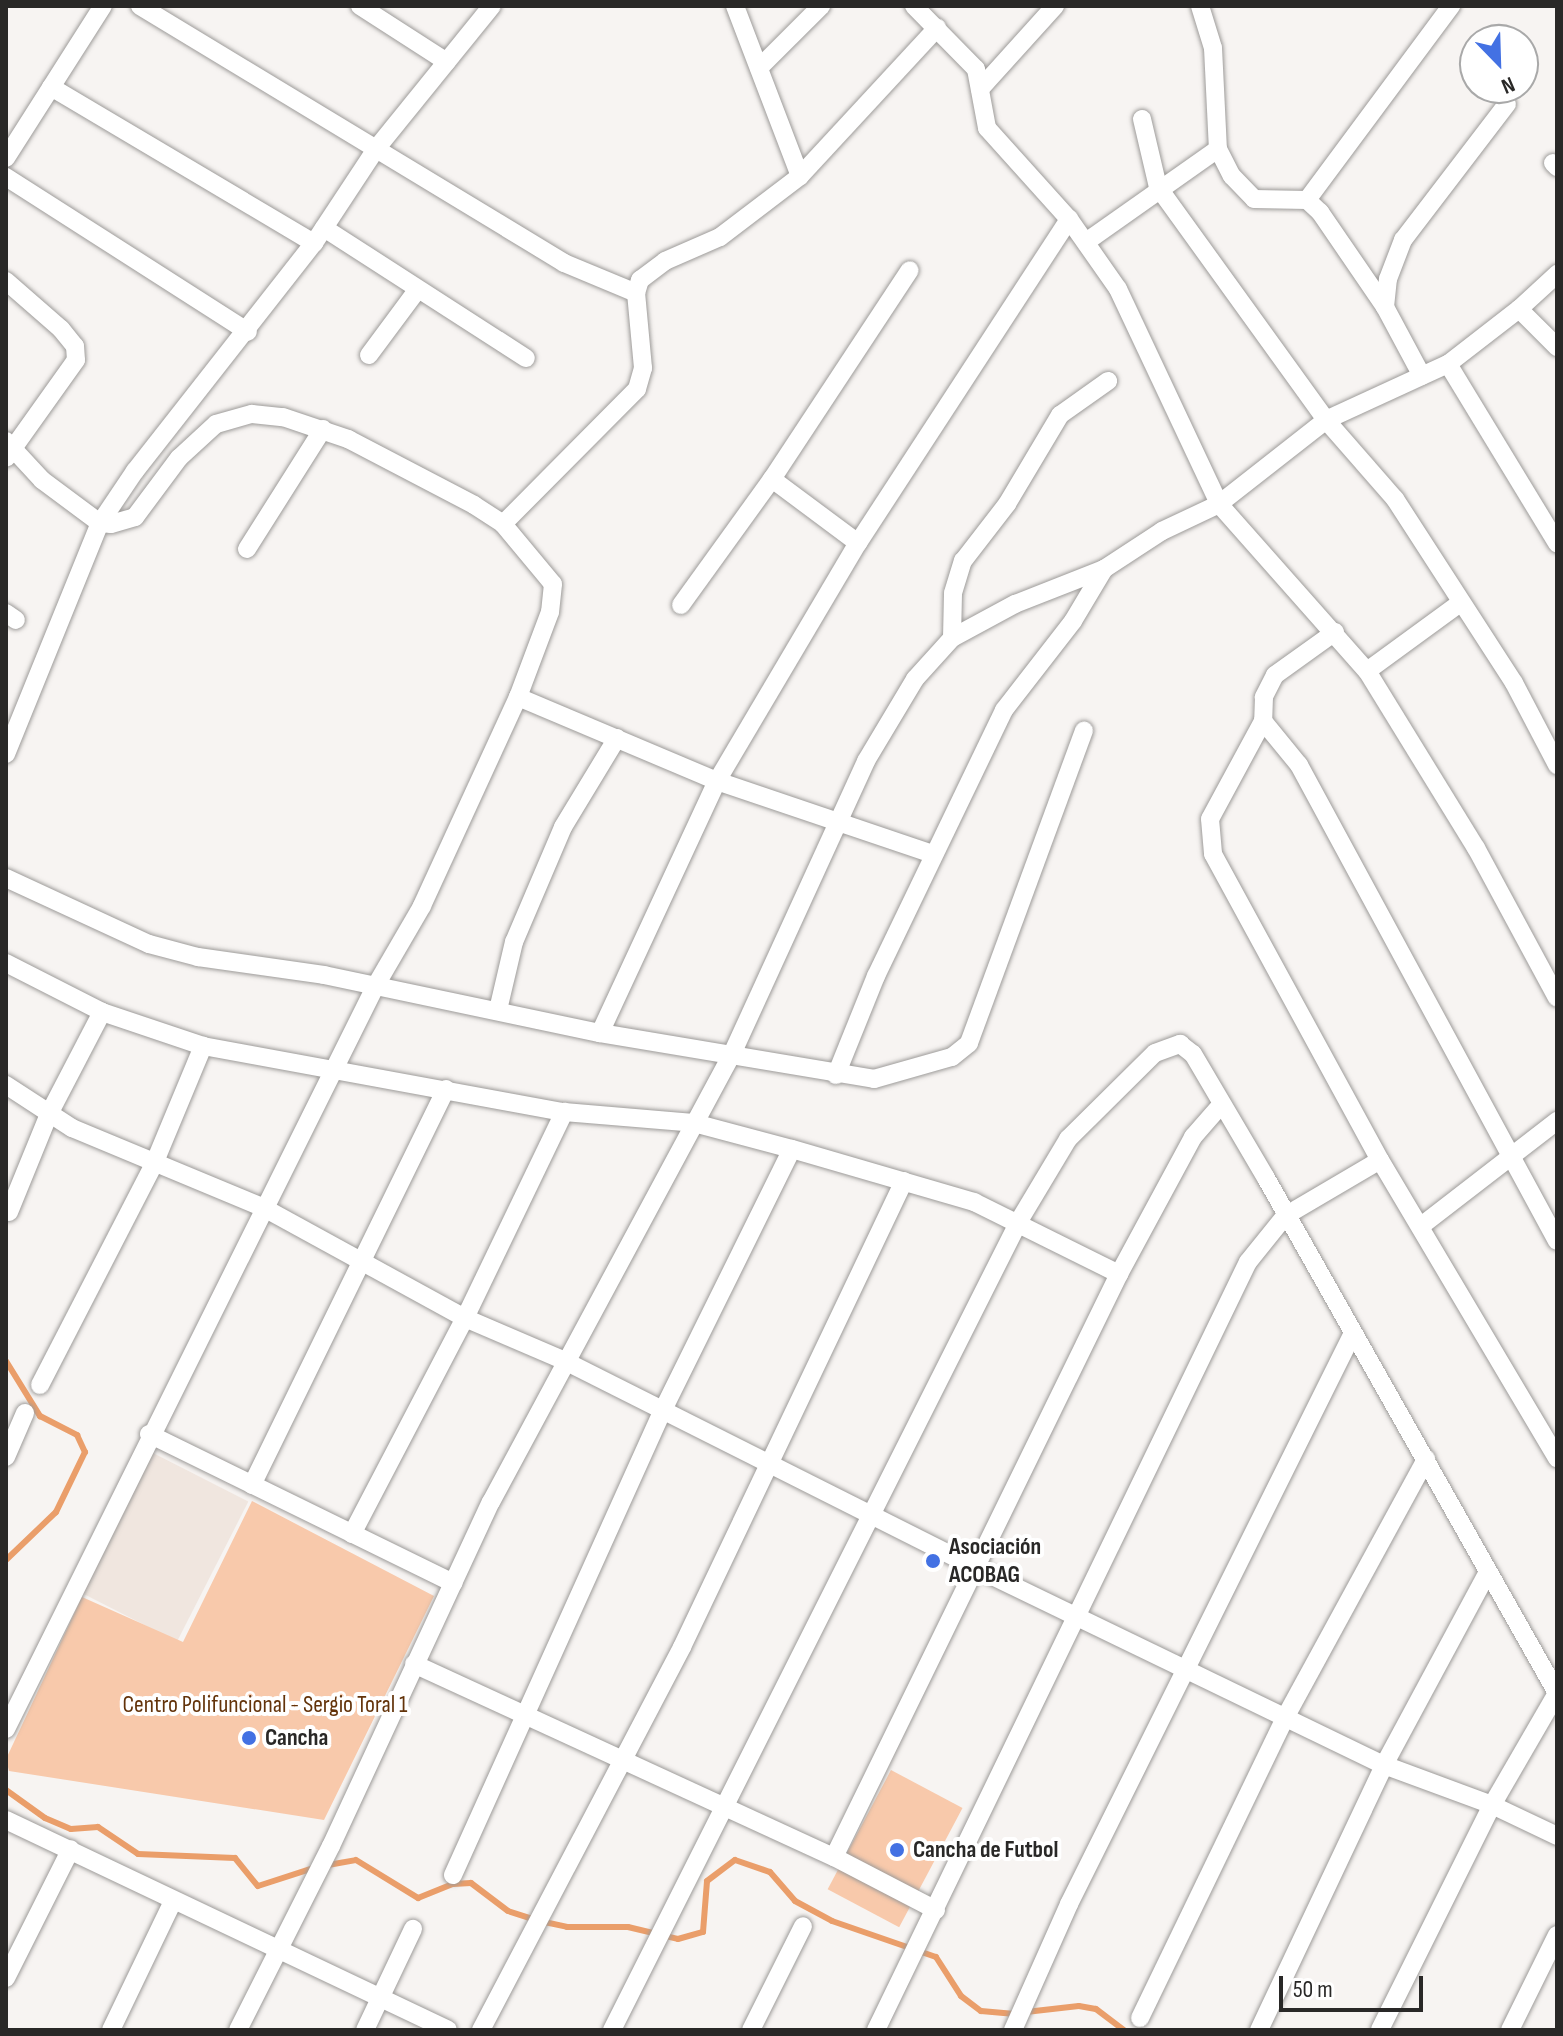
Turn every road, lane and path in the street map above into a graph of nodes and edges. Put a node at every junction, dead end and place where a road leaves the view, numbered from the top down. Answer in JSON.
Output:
{"nodes":[{"id":1,"x":103,"y":6,"type":"edge"},
{"id":2,"x":140,"y":6,"type":"edge"},
{"id":3,"x":360,"y":6,"type":"edge"},
{"id":4,"x":492,"y":6,"type":"edge"},
{"id":5,"x":735,"y":6,"type":"edge"},
{"id":6,"x":821,"y":6,"type":"edge"},
{"id":7,"x":915,"y":6,"type":"edge"},
{"id":8,"x":1055,"y":6,"type":"edge"},
{"id":9,"x":1200,"y":6,"type":"edge"},
{"id":10,"x":1451,"y":6,"type":"edge"},
{"id":11,"x":937,"y":28,"type":"junction"},
{"id":12,"x":447,"y":62,"type":"junction"},
{"id":13,"x":759,"y":68,"type":"junction"},
{"id":14,"x":51,"y":87,"type":"junction"},
{"id":15,"x":980,"y":89,"type":"junction"},
{"id":16,"x":1507,"y":104,"type":"dead end"},
{"id":17,"x":1142,"y":119,"type":"dead end"},
{"id":18,"x":376,"y":149,"type":"junction"},
{"id":19,"x":1218,"y":149,"type":"junction"},
{"id":20,"x":6,"y":158,"type":"edge"},
{"id":21,"x":800,"y":176,"type":"junction"},
{"id":22,"x":6,"y":177,"type":"edge"},
{"id":23,"x":1158,"y":187,"type":"junction"},
{"id":24,"x":1307,"y":200,"type":"junction"},
{"id":25,"x":1069,"y":219,"type":"junction"},
{"id":26,"x":319,"y":236,"type":"junction"},
{"id":27,"x":1086,"y":242,"type":"junction"},
{"id":28,"x":910,"y":270,"type":"dead end"},
{"id":29,"x":1557,"y":274,"type":"edge"},
{"id":30,"x":6,"y":281,"type":"edge"},
{"id":31,"x":418,"y":289,"type":"junction"},
{"id":32,"x":636,"y":293,"type":"junction"},
{"id":33,"x":1385,"y":307,"type":"junction"},
{"id":34,"x":1519,"y":309,"type":"junction"},
{"id":35,"x":248,"y":332,"type":"junction"},
{"id":36,"x":1557,"y":347,"type":"edge"},
{"id":37,"x":369,"y":355,"type":"dead end"},
{"id":38,"x":526,"y":358,"type":"dead end"},
{"id":39,"x":1448,"y":364,"type":"junction"},
{"id":40,"x":1422,"y":376,"type":"junction"},
{"id":41,"x":1108,"y":381,"type":"dead end"},
{"id":42,"x":1326,"y":420,"type":"junction"},
{"id":43,"x":323,"y":429,"type":"junction"},
{"id":44,"x":9,"y":449,"type":"edge"},
{"id":45,"x":6,"y":467,"type":"edge"},
{"id":46,"x":772,"y":479,"type":"junction"},
{"id":47,"x":42,"y":480,"type":"junction"},
{"id":48,"x":1219,"y":504,"type":"junction"},
{"id":49,"x":100,"y":523,"type":"junction"},
{"id":50,"x":503,"y":524,"type":"junction"},
{"id":51,"x":858,"y":543,"type":"junction"},
{"id":52,"x":1557,"y":543,"type":"edge"},
{"id":53,"x":247,"y":549,"type":"dead end"},
{"id":54,"x":1104,"y":569,"type":"junction"},
{"id":55,"x":1459,"y":604,"type":"junction"},
{"id":56,"x":681,"y":605,"type":"dead end"},
{"id":57,"x":1335,"y":632,"type":"junction"},
{"id":58,"x":952,"y":638,"type":"junction"},
{"id":59,"x":1367,"y":671,"type":"junction"},
{"id":60,"x":518,"y":697,"type":"junction"},
{"id":61,"x":1263,"y":721,"type":"junction"},
{"id":62,"x":1084,"y":730,"type":"dead end"},
{"id":63,"x":617,"y":738,"type":"junction"},
{"id":64,"x":6,"y":754,"type":"edge"},
{"id":65,"x":1557,"y":765,"type":"edge"},
{"id":66,"x":717,"y":781,"type":"junction"},
{"id":67,"x":836,"y":823,"type":"junction"},
{"id":68,"x":933,"y":854,"type":"junction"},
{"id":69,"x":6,"y":878,"type":"edge"},
{"id":70,"x":6,"y":963,"type":"edge"},
{"id":71,"x":376,"y":985,"type":"junction"},
{"id":72,"x":1557,"y":998,"type":"edge"},
{"id":73,"x":498,"y":1010,"type":"junction"},
{"id":74,"x":102,"y":1012,"type":"junction"},
{"id":75,"x":600,"y":1033,"type":"junction"},
{"id":76,"x":203,"y":1046,"type":"junction"},
{"id":77,"x":732,"y":1054,"type":"junction"},
{"id":78,"x":335,"y":1070,"type":"junction"},
{"id":79,"x":836,"y":1075,"type":"junction"},
{"id":80,"x":6,"y":1085,"type":"edge"},
{"id":81,"x":446,"y":1089,"type":"junction"},
{"id":82,"x":1220,"y":1106,"type":"junction"},
{"id":83,"x":564,"y":1112,"type":"junction"},
{"id":84,"x":49,"y":1114,"type":"junction"},
{"id":85,"x":1557,"y":1121,"type":"edge"},
{"id":86,"x":694,"y":1123,"type":"junction"},
{"id":87,"x":792,"y":1149,"type":"junction"},
{"id":88,"x":1508,"y":1158,"type":"junction"},
{"id":89,"x":1380,"y":1160,"type":"junction"},
{"id":90,"x":154,"y":1164,"type":"junction"},
{"id":91,"x":904,"y":1181,"type":"junction"},
{"id":92,"x":264,"y":1208,"type":"junction"},
{"id":93,"x":9,"y":1212,"type":"dead end"},
{"id":94,"x":1285,"y":1216,"type":"junction"},
{"id":95,"x":1019,"y":1221,"type":"junction"},
{"id":96,"x":1421,"y":1226,"type":"junction"},
{"id":97,"x":1557,"y":1241,"type":"edge"},
{"id":98,"x":360,"y":1264,"type":"junction"},
{"id":99,"x":1119,"y":1274,"type":"junction"},
{"id":100,"x":465,"y":1318,"type":"junction"},
{"id":101,"x":1352,"y":1335,"type":"junction"},
{"id":102,"x":563,"y":1360,"type":"junction"},
{"id":103,"x":40,"y":1385,"type":"dead end"},
{"id":104,"x":662,"y":1412,"type":"junction"},
{"id":105,"x":25,"y":1413,"type":"dead end"},
{"id":106,"x":149,"y":1434,"type":"junction"},
{"id":107,"x":6,"y":1455,"type":"edge"},
{"id":108,"x":1557,"y":1458,"type":"edge"},
{"id":109,"x":1426,"y":1459,"type":"junction"},
{"id":110,"x":766,"y":1463,"type":"junction"},
{"id":111,"x":252,"y":1485,"type":"junction"},
{"id":112,"x":871,"y":1512,"type":"junction"},
{"id":113,"x":352,"y":1534,"type":"junction"},
{"id":114,"x":976,"y":1568,"type":"junction"},
{"id":115,"x":1488,"y":1572,"type":"junction"},
{"id":116,"x":453,"y":1583,"type":"junction"},
{"id":117,"x":1077,"y":1616,"type":"junction"},
{"id":118,"x":414,"y":1664,"type":"junction"},
{"id":119,"x":1184,"y":1668,"type":"junction"},
{"id":120,"x":523,"y":1716,"type":"junction"},
{"id":121,"x":1286,"y":1716,"type":"junction"},
{"id":122,"x":6,"y":1729,"type":"edge"},
{"id":123,"x":620,"y":1763,"type":"junction"},
{"id":124,"x":1384,"y":1765,"type":"junction"},
{"id":125,"x":1492,"y":1805,"type":"junction"},
{"id":126,"x":728,"y":1807,"type":"junction"},
{"id":127,"x":6,"y":1820,"type":"edge"},
{"id":128,"x":1557,"y":1836,"type":"edge"},
{"id":129,"x":71,"y":1849,"type":"junction"},
{"id":130,"x":834,"y":1857,"type":"junction"},
{"id":131,"x":453,"y":1875,"type":"dead end"},
{"id":132,"x":173,"y":1901,"type":"junction"},
{"id":133,"x":936,"y":1910,"type":"junction"},
{"id":134,"x":803,"y":1926,"type":"dead end"},
{"id":135,"x":413,"y":1929,"type":"dead end"},
{"id":136,"x":1557,"y":1935,"type":"edge"},
{"id":137,"x":279,"y":1949,"type":"junction"},
{"id":138,"x":6,"y":1978,"type":"edge"},
{"id":139,"x":382,"y":1999,"type":"junction"},
{"id":140,"x":1140,"y":2018,"type":"dead end"},
{"id":141,"x":111,"y":2030,"type":"edge"},
{"id":142,"x":238,"y":2030,"type":"edge"},
{"id":143,"x":365,"y":2030,"type":"edge"},
{"id":144,"x":448,"y":2030,"type":"edge"},
{"id":145,"x":481,"y":2030,"type":"edge"},
{"id":146,"x":612,"y":2030,"type":"edge"},
{"id":147,"x":751,"y":2030,"type":"edge"},
{"id":148,"x":876,"y":2030,"type":"edge"},
{"id":149,"x":1013,"y":2030,"type":"edge"},
{"id":150,"x":1259,"y":2030,"type":"edge"},
{"id":151,"x":1380,"y":2030,"type":"edge"},
{"id":152,"x":1510,"y":2030,"type":"edge"}],
"edges":[{"from":1,"to":14,"type":"street"},
{"from":2,"to":18,"type":"street"},
{"from":3,"to":12,"type":"street"},
{"from":4,"to":12,"type":"street"},
{"from":5,"to":13,"type":"street"},
{"from":6,"to":13,"type":"street"},
{"from":7,"to":11,"type":"street"},
{"from":8,"to":15,"type":"street"},
{"from":9,"to":19,"type":"street"},
{"from":10,"to":24,"type":"street"},
{"from":11,"to":15,"type":"street"},
{"from":11,"to":21,"type":"street"},
{"from":12,"to":18,"type":"street"},
{"from":13,"to":21,"type":"street"},
{"from":14,"to":20,"type":"street"},
{"from":14,"to":26,"type":"street"},
{"from":15,"to":25,"type":"street"},
{"from":16,"to":33,"type":"street"},
{"from":17,"to":23,"type":"street"},
{"from":18,"to":26,"type":"street"},
{"from":18,"to":32,"type":"street"},
{"from":19,"to":23,"type":"street"},
{"from":19,"to":24,"type":"street"},
{"from":21,"to":32,"type":"street"},
{"from":22,"to":35,"type":"street"},
{"from":23,"to":27,"type":"street"},
{"from":23,"to":42,"type":"street"},
{"from":24,"to":33,"type":"street"},
{"from":25,"to":27,"type":"street"},
{"from":25,"to":51,"type":"street"},
{"from":26,"to":31,"type":"street"},
{"from":26,"to":35,"type":"street"},
{"from":27,"to":48,"type":"street"},
{"from":28,"to":46,"type":"street"},
{"from":29,"to":34,"type":"street"},
{"from":30,"to":44,"type":"street"},
{"from":31,"to":37,"type":"street"},
{"from":31,"to":38,"type":"street"},
{"from":32,"to":50,"type":"street"},
{"from":33,"to":40,"type":"street"},
{"from":34,"to":36,"type":"street"},
{"from":34,"to":39,"type":"street"},
{"from":35,"to":49,"type":"street"},
{"from":39,"to":40,"type":"street"},
{"from":39,"to":52,"type":"street"},
{"from":40,"to":42,"type":"street"},
{"from":41,"to":58,"type":"street"},
{"from":42,"to":48,"type":"street"},
{"from":42,"to":55,"type":"street"},
{"from":43,"to":49,"type":"street"},
{"from":43,"to":50,"type":"street"},
{"from":43,"to":53,"type":"street"},
{"from":44,"to":47,"type":"street"},
{"from":45,"to":47,"type":"street"},
{"from":46,"to":51,"type":"street"},
{"from":46,"to":56,"type":"street"},
{"from":47,"to":49,"type":"street"},
{"from":48,"to":54,"type":"street"},
{"from":48,"to":57,"type":"street"},
{"from":49,"to":64,"type":"street"},
{"from":50,"to":60,"type":"street"},
{"from":51,"to":66,"type":"street"},
{"from":54,"to":58,"type":"street"},
{"from":54,"to":68,"type":"street"},
{"from":55,"to":59,"type":"street"},
{"from":55,"to":65,"type":"street"},
{"from":57,"to":59,"type":"street"},
{"from":57,"to":61,"type":"street"},
{"from":58,"to":67,"type":"street"},
{"from":59,"to":72,"type":"street"},
{"from":60,"to":63,"type":"street"},
{"from":60,"to":71,"type":"street"},
{"from":61,"to":88,"type":"street"},
{"from":61,"to":89,"type":"street"},
{"from":62,"to":79,"type":"street"},
{"from":63,"to":66,"type":"street"},
{"from":63,"to":73,"type":"street"},
{"from":66,"to":67,"type":"street"},
{"from":66,"to":75,"type":"street"},
{"from":67,"to":68,"type":"street"},
{"from":67,"to":77,"type":"street"},
{"from":68,"to":79,"type":"street"},
{"from":69,"to":71,"type":"street"},
{"from":70,"to":74,"type":"street"},
{"from":71,"to":73,"type":"street"},
{"from":71,"to":78,"type":"street"},
{"from":73,"to":75,"type":"street"},
{"from":74,"to":76,"type":"street"},
{"from":74,"to":84,"type":"street"},
{"from":75,"to":77,"type":"street"},
{"from":76,"to":78,"type":"street"},
{"from":76,"to":90,"type":"street"},
{"from":77,"to":79,"type":"street"},
{"from":77,"to":86,"type":"street"},
{"from":78,"to":81,"type":"street"},
{"from":78,"to":92,"type":"street"},
{"from":80,"to":84,"type":"street"},
{"from":81,"to":83,"type":"street"},
{"from":81,"to":98,"type":"street"},
{"from":82,"to":94,"type":"street"},
{"from":82,"to":95,"type":"street"},
{"from":82,"to":99,"type":"street"},
{"from":83,"to":86,"type":"street"},
{"from":83,"to":100,"type":"street"},
{"from":84,"to":90,"type":"street"},
{"from":84,"to":93,"type":"street"},
{"from":85,"to":88,"type":"street"},
{"from":86,"to":87,"type":"street"},
{"from":86,"to":102,"type":"street"},
{"from":87,"to":91,"type":"street"},
{"from":87,"to":104,"type":"street"},
{"from":88,"to":96,"type":"street"},
{"from":88,"to":97,"type":"street"},
{"from":89,"to":94,"type":"street"},
{"from":89,"to":96,"type":"street"},
{"from":90,"to":92,"type":"street"},
{"from":90,"to":103,"type":"street"},
{"from":91,"to":95,"type":"street"},
{"from":91,"to":110,"type":"street"},
{"from":92,"to":98,"type":"street"},
{"from":92,"to":106,"type":"street"},
{"from":94,"to":101,"type":"street"},
{"from":94,"to":117,"type":"street"},
{"from":95,"to":99,"type":"street"},
{"from":95,"to":112,"type":"street"},
{"from":96,"to":108,"type":"street"},
{"from":98,"to":100,"type":"street"},
{"from":98,"to":111,"type":"street"},
{"from":99,"to":114,"type":"street"},
{"from":100,"to":102,"type":"street"},
{"from":100,"to":113,"type":"street"},
{"from":101,"to":109,"type":"street"},
{"from":101,"to":119,"type":"street"},
{"from":102,"to":104,"type":"street"},
{"from":102,"to":116,"type":"street"},
{"from":104,"to":110,"type":"street"},
{"from":104,"to":120,"type":"street"},
{"from":105,"to":107,"type":"street"},
{"from":106,"to":111,"type":"street"},
{"from":106,"to":122,"type":"street"},
{"from":109,"to":115,"type":"street"},
{"from":109,"to":121,"type":"street"},
{"from":110,"to":112,"type":"street"},
{"from":110,"to":123,"type":"street"},
{"from":111,"to":113,"type":"street"},
{"from":112,"to":114,"type":"street"},
{"from":112,"to":126,"type":"street"},
{"from":113,"to":116,"type":"street"},
{"from":114,"to":117,"type":"street"},
{"from":114,"to":130,"type":"street"},
{"from":115,"to":124,"type":"street"},
{"from":115,"to":125,"type":"street"},
{"from":116,"to":118,"type":"street"},
{"from":117,"to":119,"type":"street"},
{"from":117,"to":133,"type":"street"},
{"from":118,"to":120,"type":"street"},
{"from":118,"to":137,"type":"street"},
{"from":119,"to":121,"type":"street"},
{"from":119,"to":149,"type":"street"},
{"from":120,"to":123,"type":"street"},
{"from":120,"to":131,"type":"street"},
{"from":121,"to":124,"type":"street"},
{"from":121,"to":140,"type":"street"},
{"from":123,"to":126,"type":"street"},
{"from":123,"to":145,"type":"street"},
{"from":124,"to":125,"type":"street"},
{"from":124,"to":150,"type":"street"},
{"from":125,"to":128,"type":"street"},
{"from":125,"to":151,"type":"street"},
{"from":126,"to":130,"type":"street"},
{"from":126,"to":146,"type":"street"},
{"from":127,"to":129,"type":"street"},
{"from":129,"to":132,"type":"street"},
{"from":129,"to":138,"type":"street"},
{"from":130,"to":133,"type":"street"},
{"from":132,"to":137,"type":"street"},
{"from":132,"to":141,"type":"street"},
{"from":133,"to":148,"type":"street"},
{"from":134,"to":147,"type":"street"},
{"from":135,"to":139,"type":"street"},
{"from":136,"to":152,"type":"street"},
{"from":137,"to":139,"type":"street"},
{"from":137,"to":142,"type":"street"},
{"from":139,"to":143,"type":"street"},
{"from":139,"to":144,"type":"street"}]}
